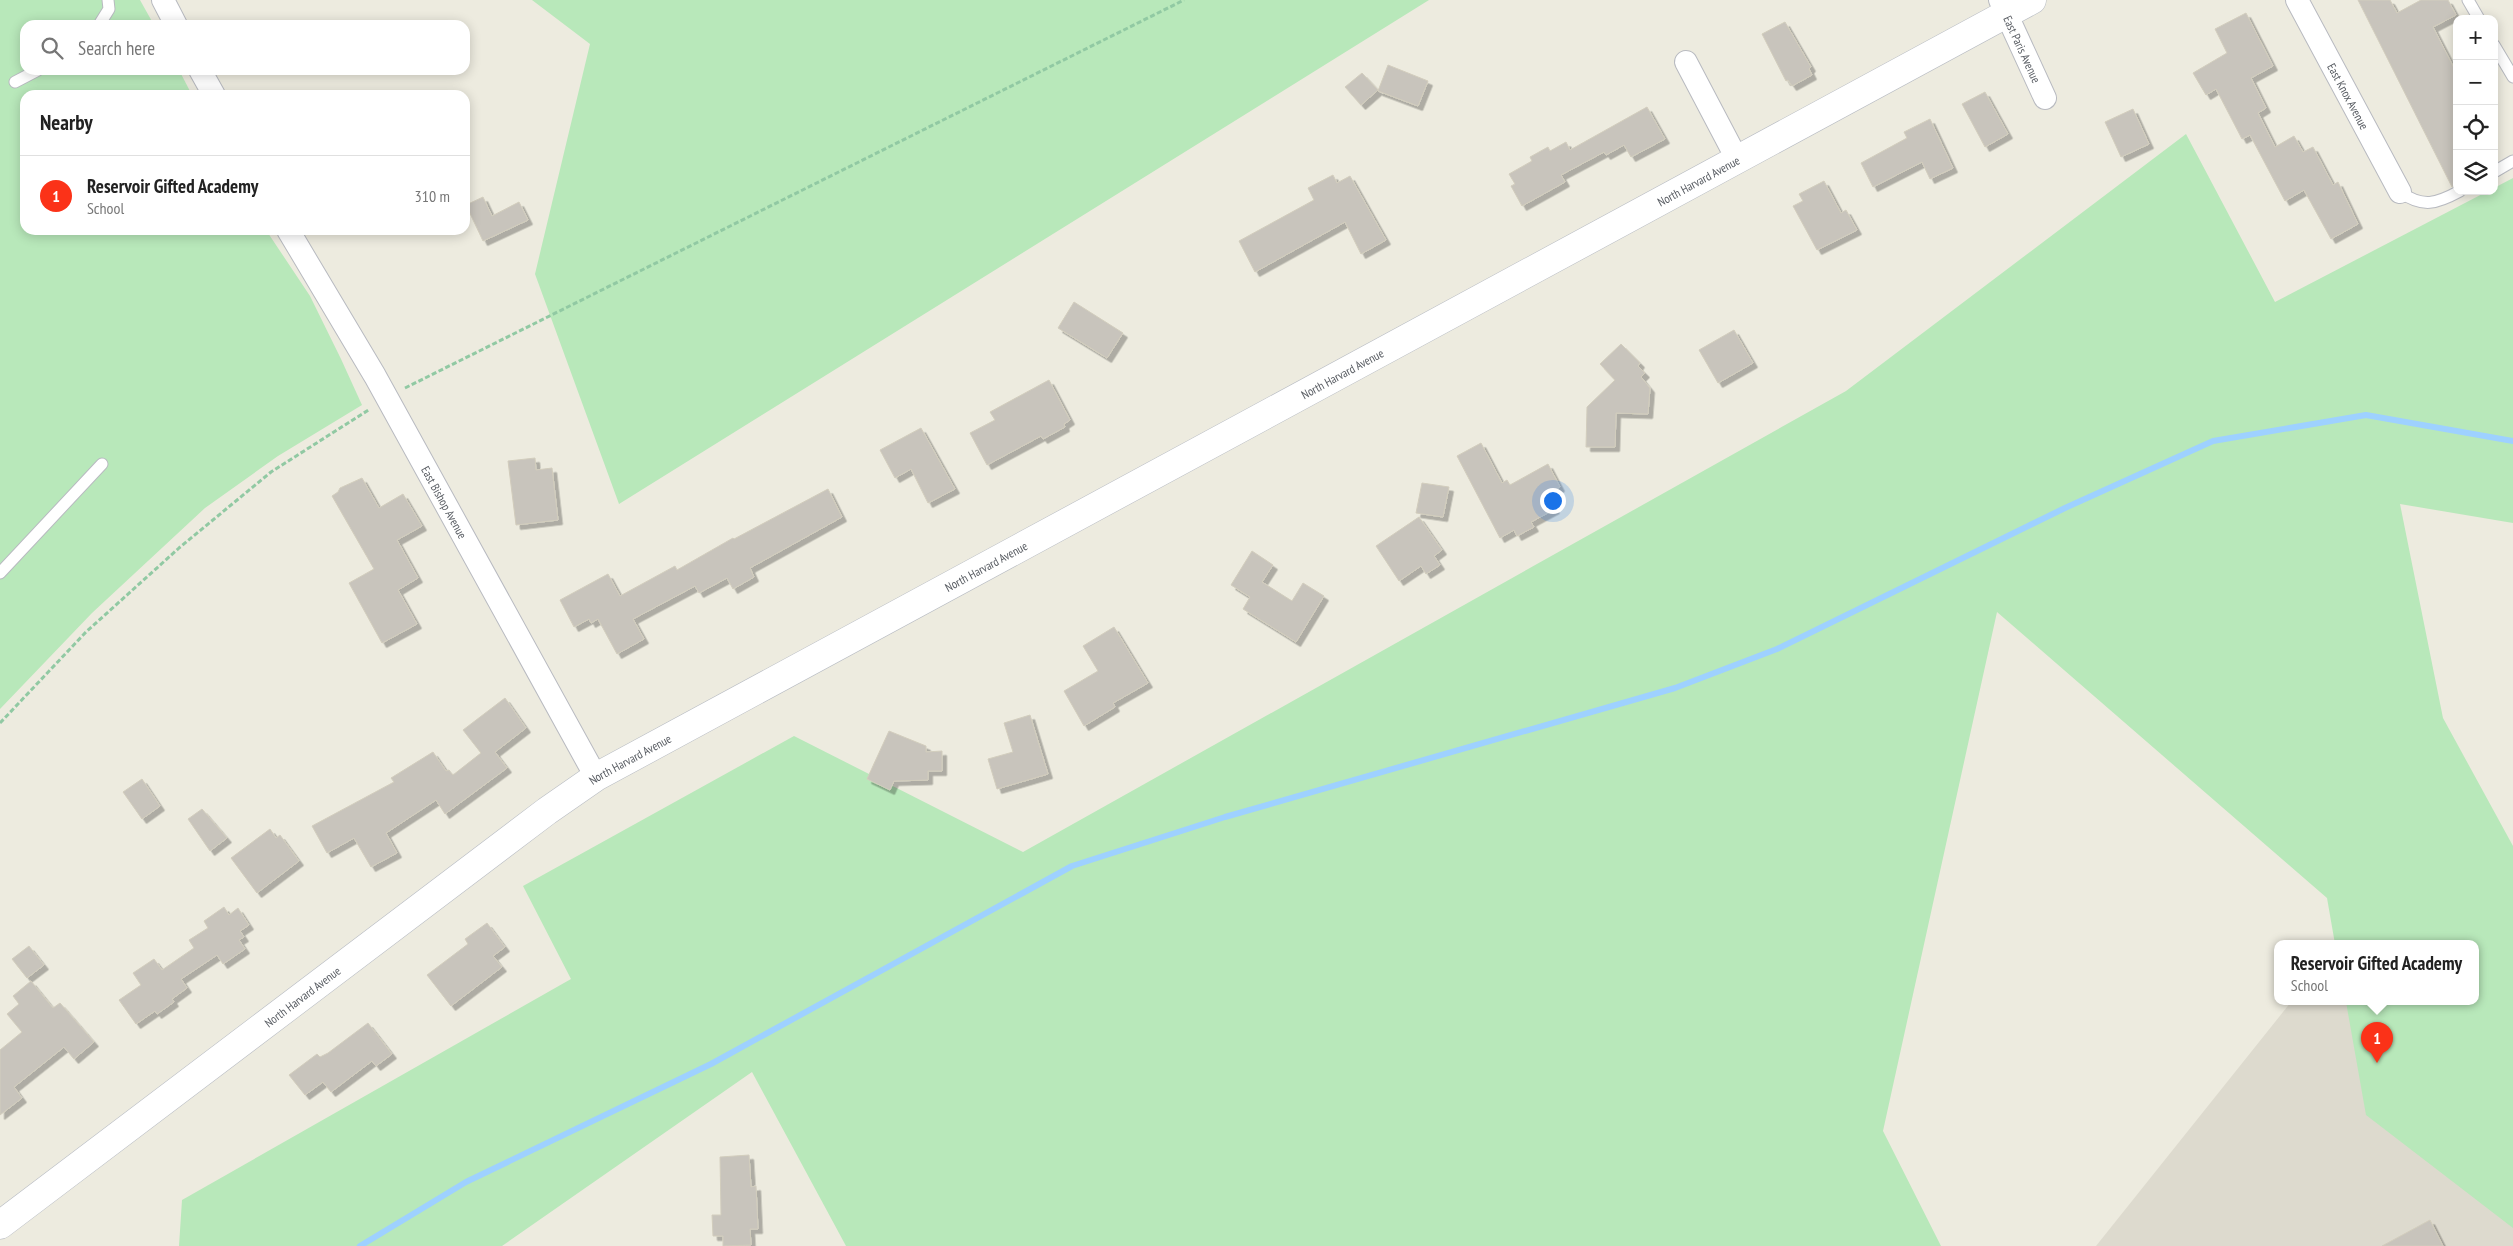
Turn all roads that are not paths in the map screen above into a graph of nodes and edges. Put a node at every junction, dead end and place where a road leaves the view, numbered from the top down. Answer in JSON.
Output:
{"nodes":[{"id":1,"x":108,"y":0,"type":"edge"},
{"id":2,"x":163,"y":0,"type":"edge"},
{"id":3,"x":2032,"y":0,"type":"edge"},
{"id":4,"x":2297,"y":0,"type":"edge"},
{"id":5,"x":2468,"y":0,"type":"edge"},
{"id":6,"x":2003,"y":7,"type":"edge"},
{"id":7,"x":2477,"y":15,"type":"edge"},
{"id":8,"x":103,"y":20,"type":"edge"},
{"id":9,"x":173,"y":20,"type":"edge"},
{"id":10,"x":2498,"y":52,"type":"edge"},
{"id":11,"x":1686,"y":62,"type":"dead end"},
{"id":12,"x":28,"y":75,"type":"edge"},
{"id":13,"x":203,"y":75,"type":"edge"},
{"id":14,"x":2513,"y":77,"type":"edge"},
{"id":15,"x":15,"y":82,"type":"dead end"},
{"id":16,"x":211,"y":90,"type":"edge"},
{"id":17,"x":2045,"y":98,"type":"dead end"},
{"id":18,"x":1737,"y":159,"type":"junction"},
{"id":19,"x":2513,"y":161,"type":"edge"},
{"id":20,"x":2498,"y":170,"type":"edge"},
{"id":21,"x":2400,"y":192,"type":"joint"},
{"id":22,"x":2453,"y":195,"type":"edge"},
{"id":23,"x":291,"y":235,"type":"edge"},
{"id":24,"x":102,"y":464,"type":"dead end"},
{"id":25,"x":0,"y":573,"type":"edge"},
{"id":26,"x":596,"y":777,"type":"junction"},
{"id":27,"x":0,"y":1225,"type":"edge"}],
"edges":[{"from":1,"to":8,"type":"lane"},
{"from":2,"to":9,"type":"street"},
{"from":3,"to":6,"type":"street","name":"North Harvard Avenue"},
{"from":4,"to":21,"type":"street","name":"East Knox Avenue"},
{"from":5,"to":7,"type":"lane"},
{"from":6,"to":17,"type":"street","name":"East Paris Avenue"},
{"from":6,"to":18,"type":"street","name":"North Harvard Avenue"},
{"from":10,"to":14,"type":"lane"},
{"from":11,"to":18,"type":"street"},
{"from":12,"to":15,"type":"lane"},
{"from":13,"to":16,"type":"street"},
{"from":18,"to":26,"type":"street","name":"North Harvard Avenue"},
{"from":19,"to":20,"type":"lane"},
{"from":21,"to":22,"type":"lane"},
{"from":23,"to":26,"type":"street","name":"East Bishop Avenue"},
{"from":24,"to":25,"type":"lane"},
{"from":26,"to":27,"type":"street","name":"North Harvard Avenue"}]}
